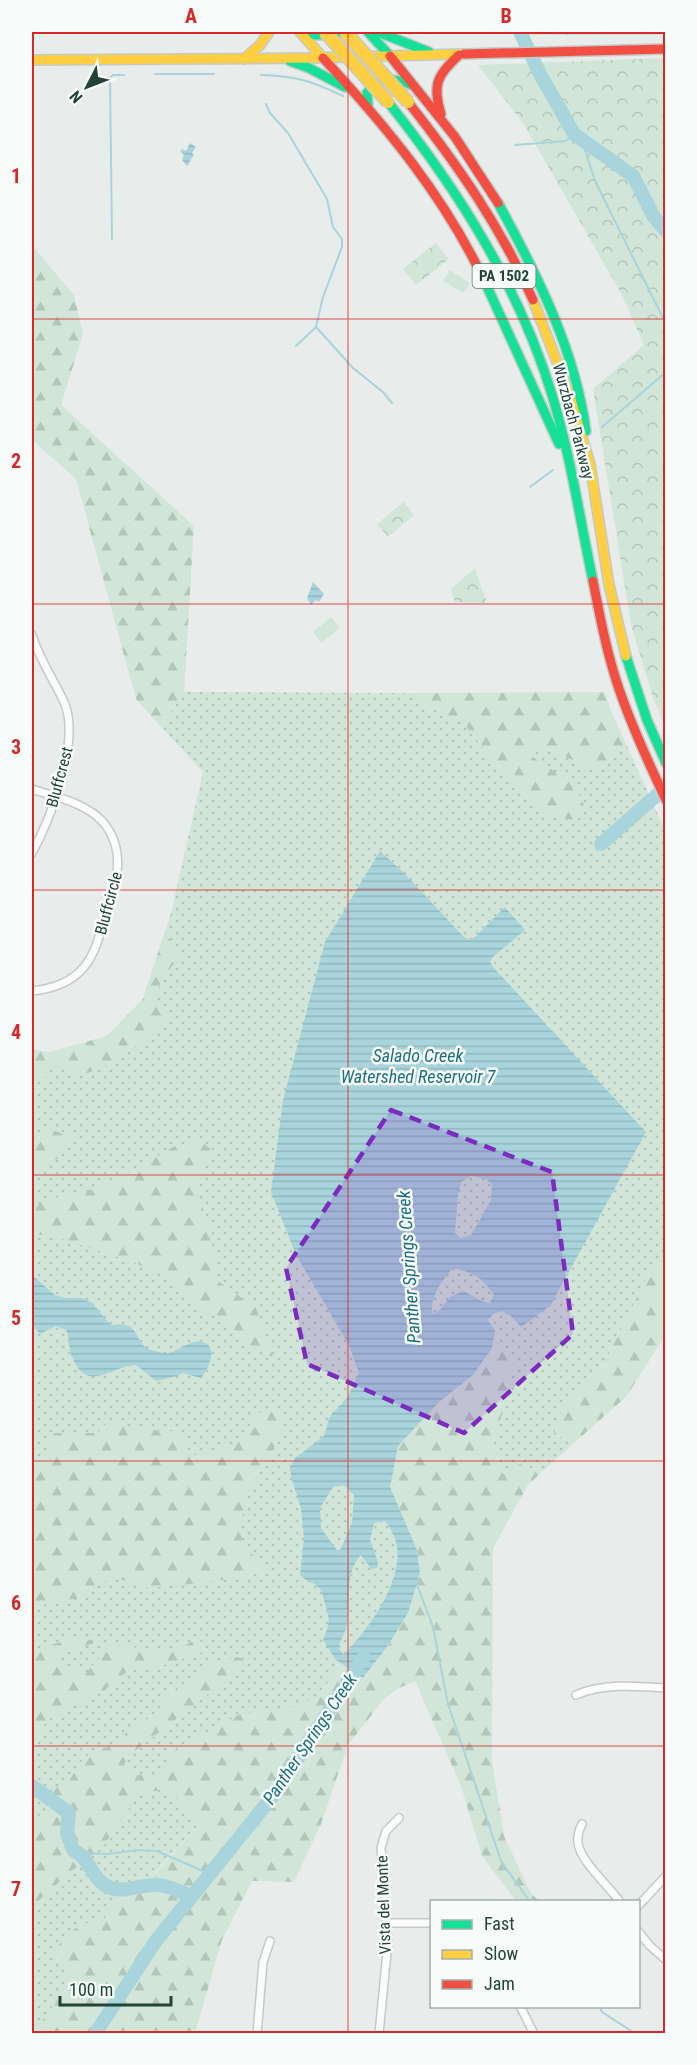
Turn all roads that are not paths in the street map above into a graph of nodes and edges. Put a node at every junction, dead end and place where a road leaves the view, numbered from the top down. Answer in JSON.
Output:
{"nodes":[{"id":1,"x":268,"y":32,"type":"edge"},
{"id":2,"x":302,"y":32,"type":"edge"},
{"id":3,"x":325,"y":32,"type":"edge"},
{"id":4,"x":345,"y":32,"type":"edge"},
{"id":5,"x":368,"y":32,"type":"edge"},
{"id":6,"x":378,"y":32,"type":"edge"},
{"id":7,"x":666,"y":49,"type":"edge"},
{"id":8,"x":437,"y":55,"type":"junction"},
{"id":9,"x":459,"y":55,"type":"junction"},
{"id":10,"x":390,"y":56,"type":"junction"},
{"id":11,"x":323,"y":58,"type":"junction"},
{"id":12,"x":244,"y":59,"type":"junction"},
{"id":13,"x":282,"y":59,"type":"junction"},
{"id":14,"x":32,"y":60,"type":"edge"},
{"id":15,"x":416,"y":87,"type":"junction"},
{"id":16,"x":358,"y":95,"type":"junction"},
{"id":17,"x":368,"y":105,"type":"junction"},
{"id":18,"x":444,"y":122,"type":"junction"},
{"id":19,"x":590,"y":465,"type":"junction"},
{"id":20,"x":571,"y":473,"type":"junction"},
{"id":21,"x":32,"y":635,"type":"edge"},
{"id":22,"x":666,"y":763,"type":"edge"},
{"id":23,"x":32,"y":789,"type":"edge"},
{"id":24,"x":55,"y":797,"type":"junction"},
{"id":25,"x":666,"y":800,"type":"edge"},
{"id":26,"x":32,"y":853,"type":"edge"},
{"id":27,"x":32,"y":991,"type":"edge"},
{"id":28,"x":666,"y":1688,"type":"edge"},
{"id":29,"x":576,"y":1695,"type":"dead end"},
{"id":30,"x":399,"y":1818,"type":"dead end"},
{"id":31,"x":582,"y":1824,"type":"dead end"},
{"id":32,"x":666,"y":1876,"type":"edge"},
{"id":33,"x":618,"y":1900,"type":"edge"},
{"id":34,"x":640,"y":1905,"type":"edge"},
{"id":35,"x":387,"y":1923,"type":"junction"},
{"id":36,"x":430,"y":1923,"type":"edge"},
{"id":37,"x":640,"y":1932,"type":"edge"},
{"id":38,"x":270,"y":1941,"type":"dead end"},
{"id":39,"x":666,"y":1960,"type":"edge"},
{"id":40,"x":521,"y":2008,"type":"edge"},
{"id":41,"x":257,"y":2034,"type":"edge"},
{"id":42,"x":379,"y":2034,"type":"edge"},
{"id":43,"x":534,"y":2034,"type":"edge"}],
"edges":[{"from":1,"to":12,"type":"main road"},
{"from":2,"to":4,"type":"main road"},
{"from":2,"to":11,"type":"main road"},
{"from":3,"to":20,"type":"main road","name":"Wurzbach Parkway","number":"PA 1502","bridge":true},
{"from":4,"to":19,"type":"main road","name":"Wurzbach Parkway","number":"PA 1502","bridge":true},
{"from":5,"to":10,"type":"main road"},
{"from":6,"to":8,"type":"main road"},
{"from":7,"to":9,"type":"main road"},
{"from":8,"to":9,"type":"main road"},
{"from":8,"to":10,"type":"main road"},
{"from":9,"to":18,"type":"main road"},
{"from":10,"to":11,"type":"main road"},
{"from":10,"to":15,"type":"main road"},
{"from":11,"to":13,"type":"main road"},
{"from":11,"to":16,"type":"main road"},
{"from":12,"to":13,"type":"main road"},
{"from":12,"to":14,"type":"main road"},
{"from":13,"to":16,"type":"main road"},
{"from":15,"to":17,"type":"main road"},
{"from":15,"to":18,"type":"main road"},
{"from":16,"to":17,"type":"main road"},
{"from":17,"to":20,"type":"main road"},
{"from":18,"to":19,"type":"main road"},
{"from":19,"to":22,"type":"main road","name":"Wurzbach Parkway","number":"PA 1502"},
{"from":20,"to":25,"type":"main road","name":"Wurzbach Parkway","number":"PA 1502"},
{"from":21,"to":24,"type":"street","name":"Bluffcrest"},
{"from":23,"to":24,"type":"street","name":"Bluffcircle"},
{"from":24,"to":26,"type":"street","name":"Bluffcrest"},
{"from":24,"to":27,"type":"street","name":"Bluffcircle"},
{"from":28,"to":29,"type":"street"},
{"from":30,"to":35,"type":"street","name":"Vista del Monte"},
{"from":31,"to":33,"type":"street"},
{"from":32,"to":34,"type":"street"},
{"from":35,"to":36,"type":"street"},
{"from":35,"to":42,"type":"street","name":"Vista del Monte"},
{"from":37,"to":39,"type":"street"},
{"from":38,"to":41,"type":"street"},
{"from":40,"to":43,"type":"street"}]}
